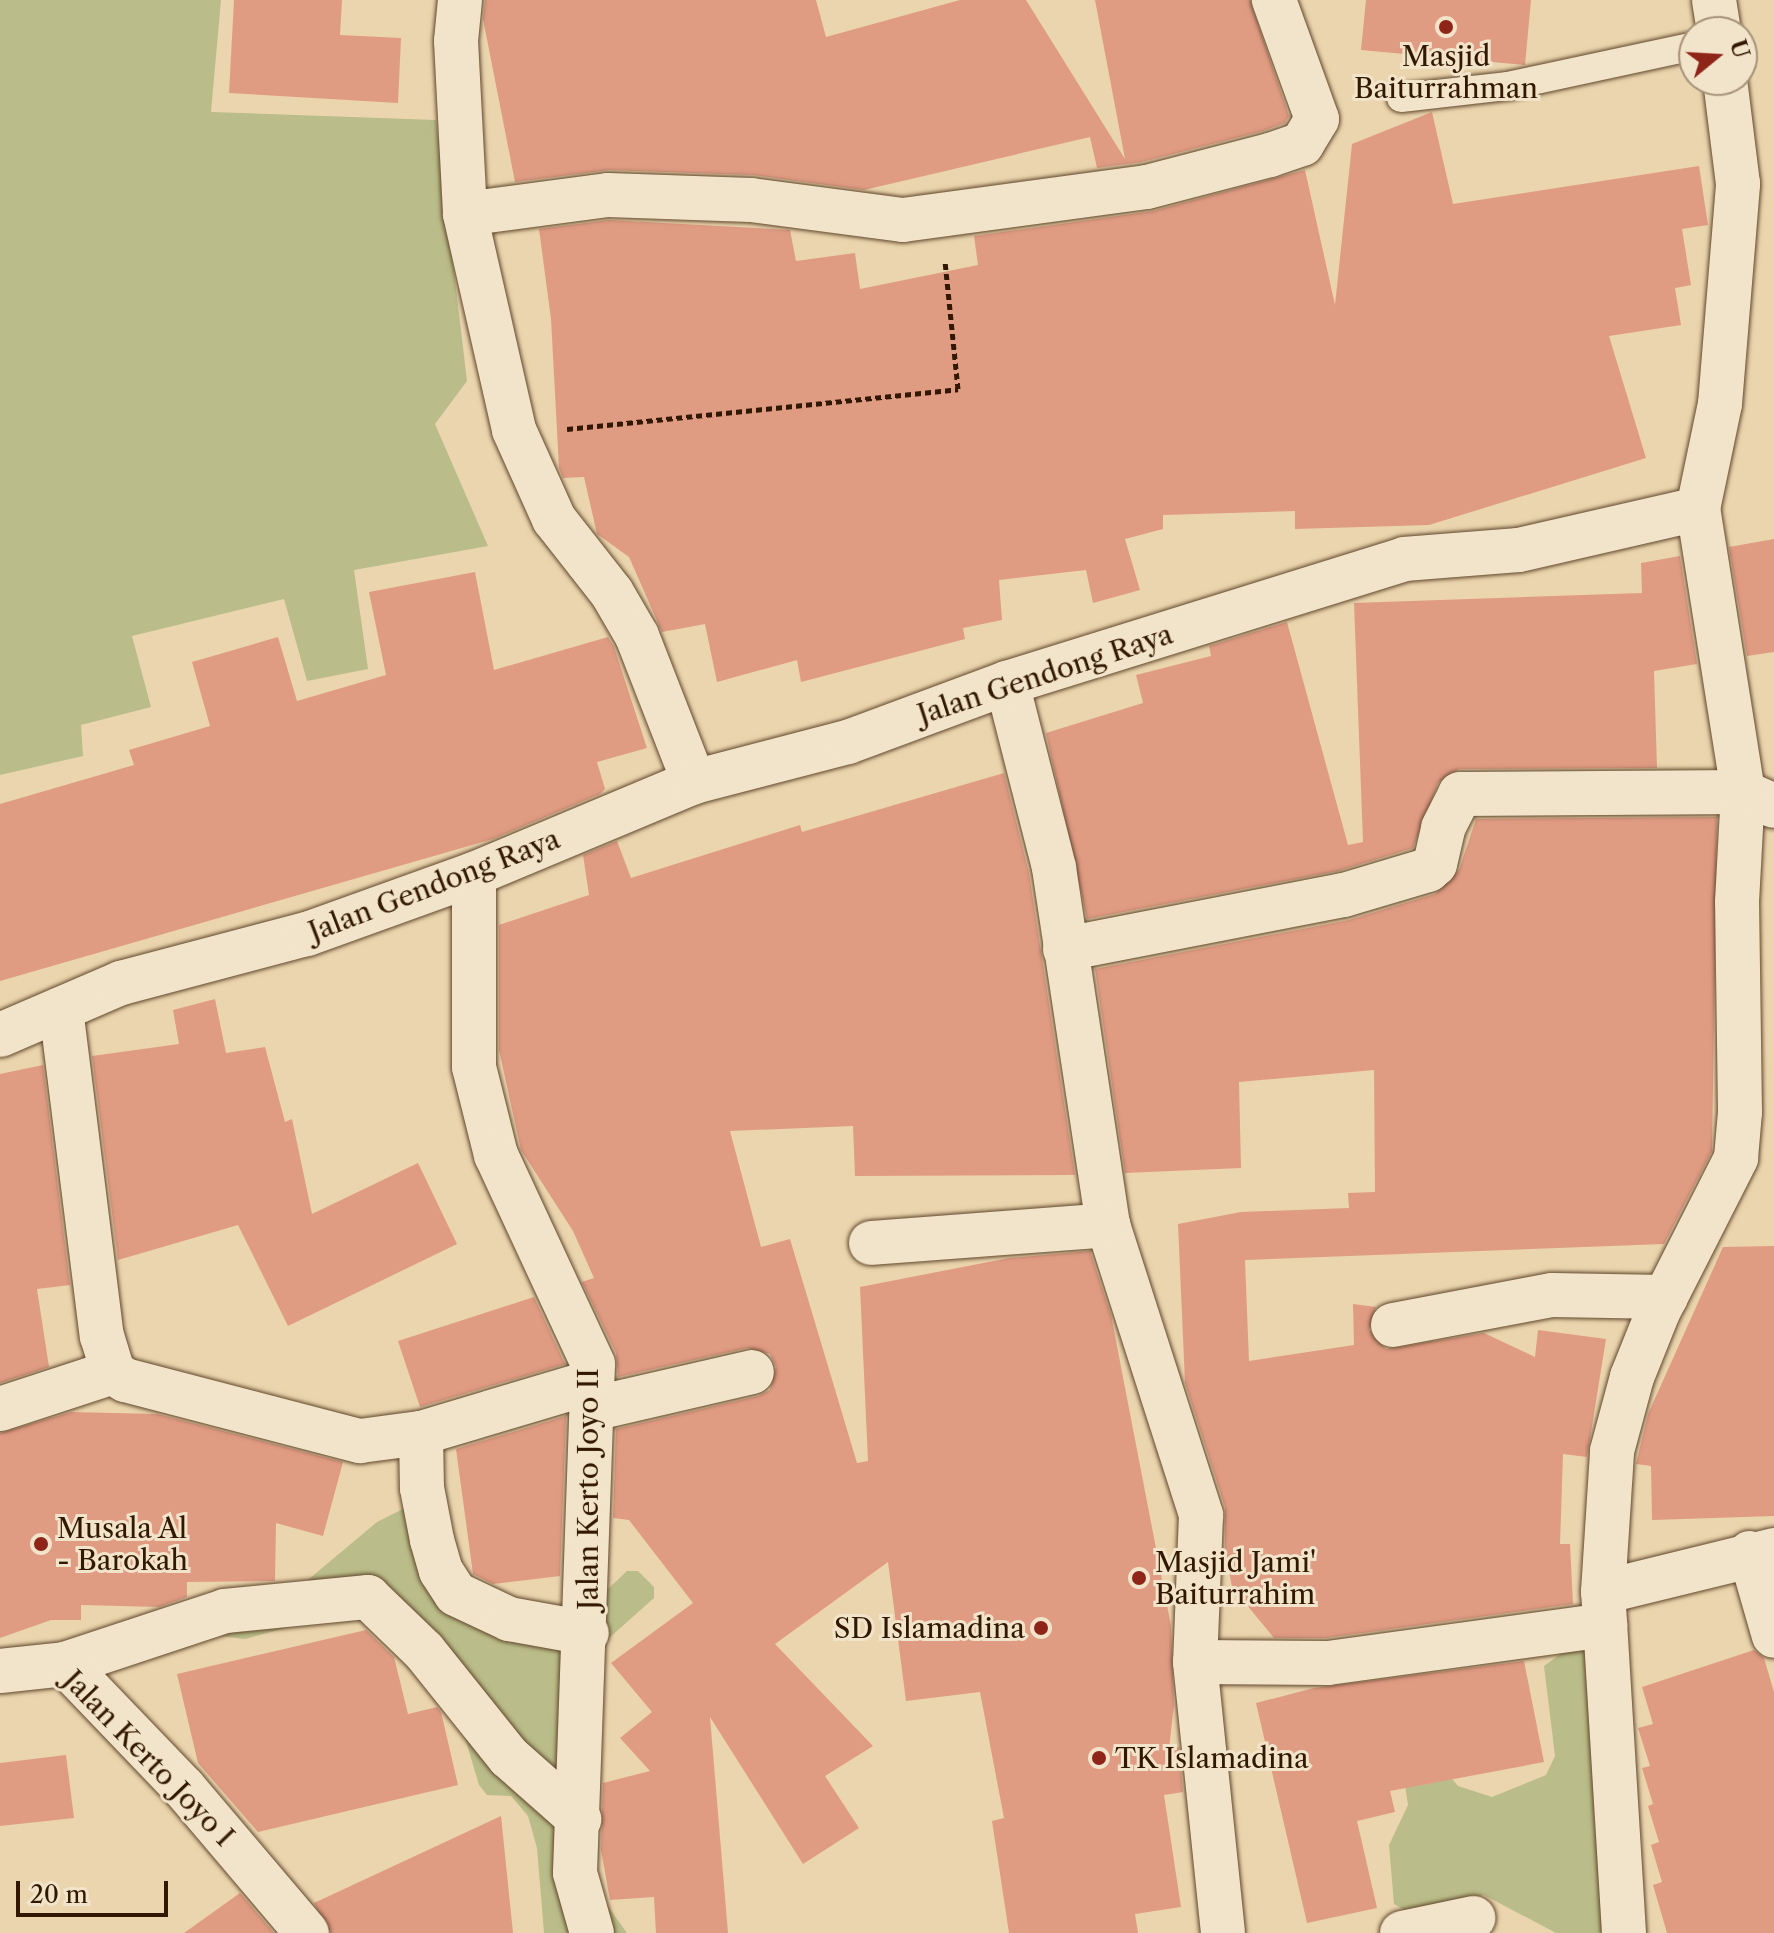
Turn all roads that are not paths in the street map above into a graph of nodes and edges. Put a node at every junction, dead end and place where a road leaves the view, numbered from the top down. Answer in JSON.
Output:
{"nodes":[{"id":1,"x":460,"y":0,"type":"edge"},
{"id":2,"x":1274,"y":0,"type":"edge"},
{"id":3,"x":1678,"y":49,"type":"edge"},
{"id":4,"x":1727,"y":96,"type":"edge"},
{"id":5,"x":1401,"y":98,"type":"dead end"},
{"id":6,"x":465,"y":214,"type":"junction"},
{"id":7,"x":1698,"y":509,"type":"junction"},
{"id":8,"x":1007,"y":683,"type":"junction"},
{"id":9,"x":694,"y":782,"type":"junction"},
{"id":10,"x":1758,"y":799,"type":"edge"},
{"id":11,"x":474,"y":874,"type":"junction"},
{"id":12,"x":1065,"y":949,"type":"junction"},
{"id":13,"x":61,"y":1009,"type":"junction"},
{"id":14,"x":0,"y":1035,"type":"edge"},
{"id":15,"x":1108,"y":1225,"type":"junction"},
{"id":16,"x":871,"y":1243,"type":"dead end"},
{"id":17,"x":1666,"y":1297,"type":"junction"},
{"id":18,"x":1393,"y":1325,"type":"dead end"},
{"id":19,"x":113,"y":1372,"type":"junction"},
{"id":20,"x":752,"y":1372,"type":"dead end"},
{"id":21,"x":592,"y":1396,"type":"junction"},
{"id":22,"x":0,"y":1409,"type":"edge"},
{"id":23,"x":421,"y":1433,"type":"junction"},
{"id":24,"x":1762,"y":1552,"type":"edge"},
{"id":25,"x":1604,"y":1608,"type":"junction"},
{"id":26,"x":587,"y":1633,"type":"junction"},
{"id":27,"x":1774,"y":1636,"type":"edge"},
{"id":28,"x":1195,"y":1662,"type":"junction"},
{"id":29,"x":65,"y":1664,"type":"junction"},
{"id":30,"x":0,"y":1671,"type":"edge"},
{"id":31,"x":579,"y":1819,"type":"junction"},
{"id":32,"x":1473,"y":1918,"type":"dead end"},
{"id":33,"x":307,"y":1933,"type":"edge"},
{"id":34,"x":592,"y":1933,"type":"edge"},
{"id":35,"x":1223,"y":1933,"type":"edge"},
{"id":36,"x":1402,"y":1933,"type":"edge"},
{"id":37,"x":1624,"y":1933,"type":"edge"}],
"edges":[{"from":1,"to":6,"type":"street"},
{"from":2,"to":6,"type":"street"},
{"from":3,"to":5,"type":"lane"},
{"from":4,"to":7,"type":"street"},
{"from":6,"to":9,"type":"street"},
{"from":7,"to":8,"type":"street","name":"Jalan Gendong Raya"},
{"from":7,"to":10,"type":"street"},
{"from":8,"to":9,"type":"street","name":"Jalan Gendong Raya"},
{"from":8,"to":12,"type":"street"},
{"from":9,"to":11,"type":"street","name":"Jalan Gendong Raya"},
{"from":10,"to":12,"type":"street"},
{"from":10,"to":17,"type":"street"},
{"from":11,"to":13,"type":"street","name":"Jalan Gendong Raya"},
{"from":11,"to":21,"type":"street","name":"Jalan Kerto Joyo II"},
{"from":12,"to":15,"type":"street"},
{"from":13,"to":14,"type":"street","name":"Jalan Gendong Raya"},
{"from":13,"to":19,"type":"street"},
{"from":15,"to":16,"type":"street"},
{"from":15,"to":28,"type":"street"},
{"from":17,"to":18,"type":"street"},
{"from":17,"to":25,"type":"street"},
{"from":19,"to":22,"type":"street"},
{"from":19,"to":23,"type":"street"},
{"from":20,"to":21,"type":"street"},
{"from":21,"to":23,"type":"street"},
{"from":21,"to":26,"type":"street","name":"Jalan Kerto Joyo II"},
{"from":23,"to":26,"type":"street"},
{"from":24,"to":25,"type":"street"},
{"from":24,"to":27,"type":"street"},
{"from":25,"to":28,"type":"street"},
{"from":25,"to":37,"type":"street"},
{"from":26,"to":31,"type":"street","name":"Jalan Kerto Joyo II"},
{"from":28,"to":35,"type":"street"},
{"from":29,"to":30,"type":"street","name":"Jalan Kerto Joyo I"},
{"from":29,"to":31,"type":"street"},
{"from":29,"to":33,"type":"street","name":"Jalan Kerto Joyo I"},
{"from":31,"to":34,"type":"street","name":"Jalan Kerto Joyo II"},
{"from":32,"to":36,"type":"street"}]}
